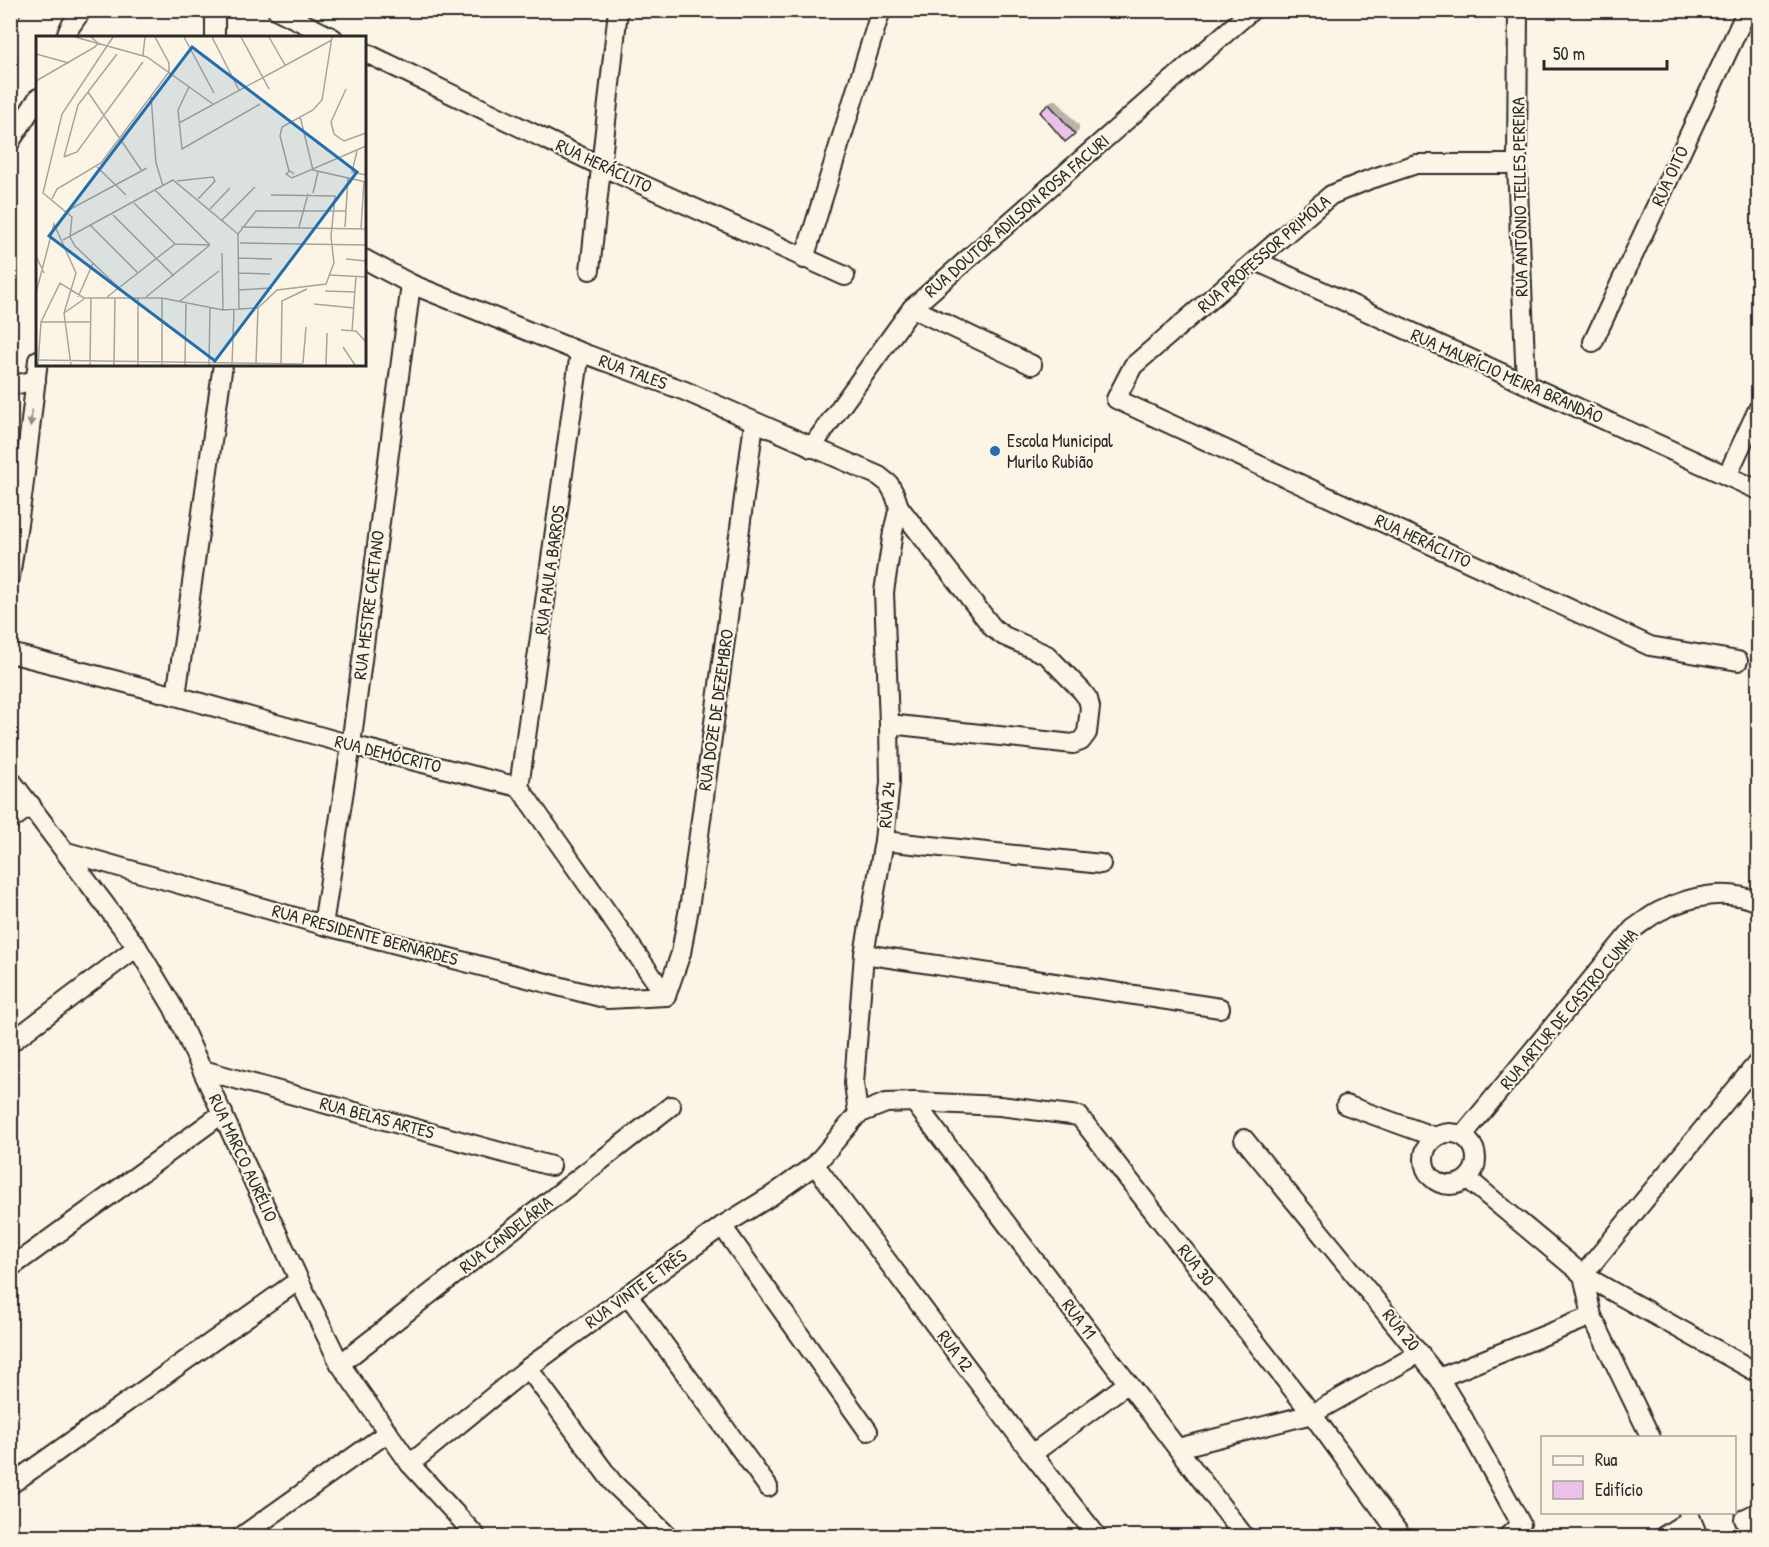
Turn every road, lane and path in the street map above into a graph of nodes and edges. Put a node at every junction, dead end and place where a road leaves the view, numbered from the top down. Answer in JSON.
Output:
{"nodes":[{"id":1,"x":82,"y":10,"type":"edge"},
{"id":2,"x":215,"y":10,"type":"edge"},
{"id":3,"x":277,"y":10,"type":"edge"},
{"id":4,"x":618,"y":10,"type":"edge"},
{"id":5,"x":881,"y":10,"type":"edge"},
{"id":6,"x":1252,"y":10,"type":"edge"},
{"id":7,"x":1518,"y":10,"type":"edge"},
{"id":8,"x":1747,"y":10,"type":"edge"},
{"id":9,"x":69,"y":25,"type":"edge"},
{"id":10,"x":215,"y":36,"type":"edge"},
{"id":11,"x":329,"y":36,"type":"edge"},
{"id":12,"x":366,"y":53,"type":"edge"},
{"id":13,"x":36,"y":102,"type":"edge"},
{"id":14,"x":10,"y":142,"type":"edge"},
{"id":15,"x":1517,"y":164,"type":"junction"},
{"id":16,"x":601,"y":166,"type":"junction"},
{"id":17,"x":804,"y":259,"type":"junction"},
{"id":18,"x":366,"y":260,"type":"edge"},
{"id":19,"x":1256,"y":261,"type":"junction"},
{"id":20,"x":590,"y":270,"type":"dead end"},
{"id":21,"x":845,"y":276,"type":"dead end"},
{"id":22,"x":411,"y":284,"type":"junction"},
{"id":23,"x":912,"y":308,"type":"junction"},
{"id":24,"x":1593,"y":342,"type":"dead end"},
{"id":25,"x":580,"y":352,"type":"junction"},
{"id":26,"x":1032,"y":365,"type":"dead end"},
{"id":27,"x":37,"y":366,"type":"edge"},
{"id":28,"x":224,"y":366,"type":"edge"},
{"id":29,"x":36,"y":380,"type":"junction"},
{"id":30,"x":1526,"y":384,"type":"junction"},
{"id":31,"x":10,"y":386,"type":"edge"},
{"id":32,"x":1116,"y":399,"type":"joint"},
{"id":33,"x":1758,"y":409,"type":"edge"},
{"id":34,"x":754,"y":423,"type":"junction"},
{"id":35,"x":811,"y":448,"type":"junction"},
{"id":36,"x":1727,"y":476,"type":"junction"},
{"id":37,"x":1758,"y":490,"type":"edge"},
{"id":38,"x":897,"y":501,"type":"junction"},
{"id":39,"x":10,"y":578,"type":"edge"},
{"id":40,"x":10,"y":653,"type":"edge"},
{"id":41,"x":1737,"y":661,"type":"dead end"},
{"id":42,"x":176,"y":696,"type":"junction"},
{"id":43,"x":889,"y":723,"type":"junction"},
{"id":44,"x":351,"y":745,"type":"junction"},
{"id":45,"x":10,"y":779,"type":"edge"},
{"id":46,"x":519,"y":787,"type":"junction"},
{"id":47,"x":31,"y":805,"type":"junction"},
{"id":48,"x":10,"y":821,"type":"edge"},
{"id":49,"x":884,"y":841,"type":"junction"},
{"id":50,"x":67,"y":852,"type":"junction"},
{"id":51,"x":1101,"y":864,"type":"dead end"},
{"id":52,"x":1758,"y":903,"type":"edge"},
{"id":53,"x":322,"y":925,"type":"junction"},
{"id":54,"x":137,"y":947,"type":"junction"},
{"id":55,"x":864,"y":954,"type":"junction"},
{"id":56,"x":666,"y":996,"type":"junction"},
{"id":57,"x":1220,"y":1008,"type":"dead end"},
{"id":58,"x":10,"y":1043,"type":"edge"},
{"id":59,"x":1758,"y":1062,"type":"edge"},
{"id":60,"x":203,"y":1070,"type":"junction"},
{"id":61,"x":914,"y":1102,"type":"junction"},
{"id":62,"x":1346,"y":1105,"type":"dead end"},
{"id":63,"x":671,"y":1106,"type":"dead end"},
{"id":64,"x":223,"y":1113,"type":"junction"},
{"id":65,"x":858,"y":1114,"type":"junction"},
{"id":66,"x":1463,"y":1136,"type":"junction"},
{"id":67,"x":1435,"y":1137,"type":"junction"},
{"id":68,"x":1244,"y":1139,"type":"dead end"},
{"id":69,"x":814,"y":1165,"type":"junction"},
{"id":70,"x":551,"y":1166,"type":"dead end"},
{"id":71,"x":1468,"y":1179,"type":"junction"},
{"id":72,"x":722,"y":1226,"type":"junction"},
{"id":73,"x":10,"y":1268,"type":"edge"},
{"id":74,"x":1583,"y":1275,"type":"junction"},
{"id":75,"x":299,"y":1280,"type":"junction"},
{"id":76,"x":628,"y":1295,"type":"junction"},
{"id":77,"x":1592,"y":1316,"type":"junction"},
{"id":78,"x":1420,"y":1353,"type":"junction"},
{"id":79,"x":340,"y":1364,"type":"junction"},
{"id":80,"x":528,"y":1368,"type":"junction"},
{"id":81,"x":1758,"y":1373,"type":"edge"},
{"id":82,"x":1439,"y":1378,"type":"junction"},
{"id":83,"x":1128,"y":1383,"type":"junction"},
{"id":84,"x":1312,"y":1414,"type":"junction"},
{"id":85,"x":868,"y":1431,"type":"dead end"},
{"id":86,"x":387,"y":1432,"type":"junction"},
{"id":87,"x":1651,"y":1436,"type":"edge"},
{"id":88,"x":1178,"y":1448,"type":"junction"},
{"id":89,"x":1032,"y":1454,"type":"junction"},
{"id":90,"x":410,"y":1464,"type":"junction"},
{"id":91,"x":10,"y":1485,"type":"edge"},
{"id":92,"x":768,"y":1487,"type":"dead end"},
{"id":93,"x":1751,"y":1515,"type":"edge"},
{"id":94,"x":1689,"y":1516,"type":"edge"},
{"id":95,"x":242,"y":1536,"type":"edge"},
{"id":96,"x":476,"y":1536,"type":"edge"},
{"id":97,"x":668,"y":1536,"type":"edge"},
{"id":98,"x":1097,"y":1536,"type":"edge"},
{"id":99,"x":1244,"y":1536,"type":"edge"},
{"id":100,"x":1401,"y":1536,"type":"edge"},
{"id":101,"x":1508,"y":1536,"type":"edge"},
{"id":102,"x":1664,"y":1536,"type":"edge"},
{"id":103,"x":1698,"y":1536,"type":"edge"},
{"id":104,"x":1752,"y":1536,"type":"edge"}],
"edges":[{"from":1,"to":9,"type":"street"},
{"from":2,"to":10,"type":"street"},
{"from":3,"to":11,"type":"street"},
{"from":4,"to":16,"type":"street"},
{"from":5,"to":17,"type":"street"},
{"from":6,"to":23,"type":"street","name":"RUA DOUTOR ADILSON ROSA FACURI"},
{"from":7,"to":15,"type":"street","name":"RUA ANTÔNIO TELLES PEREIRA"},
{"from":8,"to":24,"type":"street","name":"RUA OITO"},
{"from":12,"to":16,"type":"street","name":"RUA HERÁCLITO"},
{"from":13,"to":14,"type":"street"},
{"from":15,"to":19,"type":"street","name":"RUA PROFESSOR PRIMOLA"},
{"from":15,"to":30,"type":"street","name":"RUA ANTÔNIO TELLES PEREIRA"},
{"from":16,"to":17,"type":"street","name":"RUA HERÁCLITO"},
{"from":16,"to":20,"type":"street"},
{"from":17,"to":21,"type":"street","name":"RUA HERÁCLITO"},
{"from":18,"to":22,"type":"street","name":"RUA TALES"},
{"from":19,"to":30,"type":"street","name":"RUA MAURÍCIO MEIRA BRANDÃO"},
{"from":19,"to":32,"type":"street","name":"RUA PROFESSOR PRIMOLA"},
{"from":22,"to":25,"type":"street","name":"RUA TALES"},
{"from":22,"to":44,"type":"street","name":"RUA MESTRE CAETANO"},
{"from":23,"to":26,"type":"street"},
{"from":23,"to":35,"type":"street","name":"RUA DOUTOR ADILSON ROSA FACURI"},
{"from":25,"to":34,"type":"street","name":"RUA TALES"},
{"from":25,"to":46,"type":"street","name":"RUA PAULA BARROS"},
{"from":27,"to":29,"type":"street"},
{"from":28,"to":42,"type":"street"},
{"from":29,"to":31,"type":"street"},
{"from":29,"to":39,"type":"street","one_way":true},
{"from":30,"to":36,"type":"street","name":"RUA MAURÍCIO MEIRA BRANDÃO"},
{"from":32,"to":41,"type":"street","name":"RUA HERÁCLITO"},
{"from":33,"to":36,"type":"street"},
{"from":34,"to":35,"type":"street","name":"RUA TALES"},
{"from":34,"to":56,"type":"street","name":"RUA DOZE DE DEZEMBRO"},
{"from":35,"to":38,"type":"street","name":"RUA TALES"},
{"from":36,"to":37,"type":"street","name":"RUA MAURÍCIO MEIRA BRANDÃO"},
{"from":38,"to":43,"type":"street","name":"RUA 24"},
{"from":38,"to":43,"type":"street","name":"RUA TALES"},
{"from":40,"to":42,"type":"street","name":"RUA DEMÓCRITO"},
{"from":42,"to":44,"type":"street","name":"RUA DEMÓCRITO"},
{"from":43,"to":49,"type":"street","name":"RUA 24"},
{"from":44,"to":46,"type":"street","name":"RUA DEMÓCRITO"},
{"from":44,"to":53,"type":"street","name":"RUA MESTRE CAETANO"},
{"from":45,"to":47,"type":"street","name":"RUA MARCO AURÉLIO"},
{"from":46,"to":56,"type":"street"},
{"from":47,"to":48,"type":"street"},
{"from":47,"to":50,"type":"street","name":"RUA MARCO AURÉLIO"},
{"from":49,"to":51,"type":"street"},
{"from":49,"to":55,"type":"street","name":"RUA 24"},
{"from":50,"to":53,"type":"street","name":"RUA PRESIDENTE BERNARDES"},
{"from":50,"to":54,"type":"street","name":"RUA MARCO AURÉLIO"},
{"from":52,"to":66,"type":"street","name":"RUA ARTUR DE CASTRO CUNHA"},
{"from":53,"to":56,"type":"street","name":"RUA PRESIDENTE BERNARDES"},
{"from":54,"to":58,"type":"street"},
{"from":54,"to":60,"type":"street","name":"RUA MARCO AURÉLIO"},
{"from":55,"to":57,"type":"street"},
{"from":55,"to":65,"type":"street","name":"RUA 24"},
{"from":59,"to":74,"type":"street"},
{"from":60,"to":64,"type":"street","name":"RUA MARCO AURÉLIO"},
{"from":60,"to":70,"type":"street","name":"RUA BELAS ARTES"},
{"from":61,"to":65,"type":"street"},
{"from":61,"to":83,"type":"street","name":"RUA 11"},
{"from":61,"to":84,"type":"street","name":"RUA 30"},
{"from":62,"to":67,"type":"street"},
{"from":63,"to":79,"type":"street","name":"RUA CANDELÁRIA"},
{"from":64,"to":73,"type":"street"},
{"from":64,"to":75,"type":"street","name":"RUA MARCO AURÉLIO"},
{"from":65,"to":69,"type":"street","name":"RUA VINTE E TRÊS"},
{"from":66,"to":67,"type":"street"},
{"from":66,"to":71,"type":"street"},
{"from":67,"to":71,"type":"street"},
{"from":68,"to":78,"type":"street","name":"RUA 20"},
{"from":69,"to":72,"type":"street","name":"RUA VINTE E TRÊS"},
{"from":69,"to":89,"type":"street","name":"RUA 12"},
{"from":71,"to":74,"type":"street"},
{"from":72,"to":76,"type":"street","name":"RUA VINTE E TRÊS"},
{"from":72,"to":85,"type":"street"},
{"from":74,"to":77,"type":"street"},
{"from":74,"to":81,"type":"street"},
{"from":75,"to":79,"type":"street","name":"RUA MARCO AURÉLIO"},
{"from":75,"to":91,"type":"street"},
{"from":76,"to":80,"type":"street","name":"RUA VINTE E TRÊS"},
{"from":76,"to":92,"type":"street"},
{"from":77,"to":82,"type":"street"},
{"from":77,"to":87,"type":"street"},
{"from":78,"to":82,"type":"street","name":"RUA 20"},
{"from":78,"to":84,"type":"street"},
{"from":79,"to":86,"type":"street","name":"RUA MARCO AURÉLIO"},
{"from":80,"to":90,"type":"street","name":"RUA VINTE E TRÊS"},
{"from":80,"to":97,"type":"street"},
{"from":82,"to":101,"type":"street","name":"RUA 20"},
{"from":83,"to":88,"type":"street","name":"RUA 11"},
{"from":83,"to":89,"type":"street"},
{"from":84,"to":88,"type":"street"},
{"from":84,"to":100,"type":"street","name":"RUA 30"},
{"from":86,"to":90,"type":"street","name":"RUA MARCO AURÉLIO"},
{"from":86,"to":95,"type":"street"},
{"from":88,"to":99,"type":"street","name":"RUA 11"},
{"from":89,"to":98,"type":"street","name":"RUA 12"},
{"from":90,"to":96,"type":"street","name":"RUA MARCO AURÉLIO"},
{"from":93,"to":104,"type":"street"},
{"from":94,"to":102,"type":"street"},
{"from":94,"to":103,"type":"street"}]}
